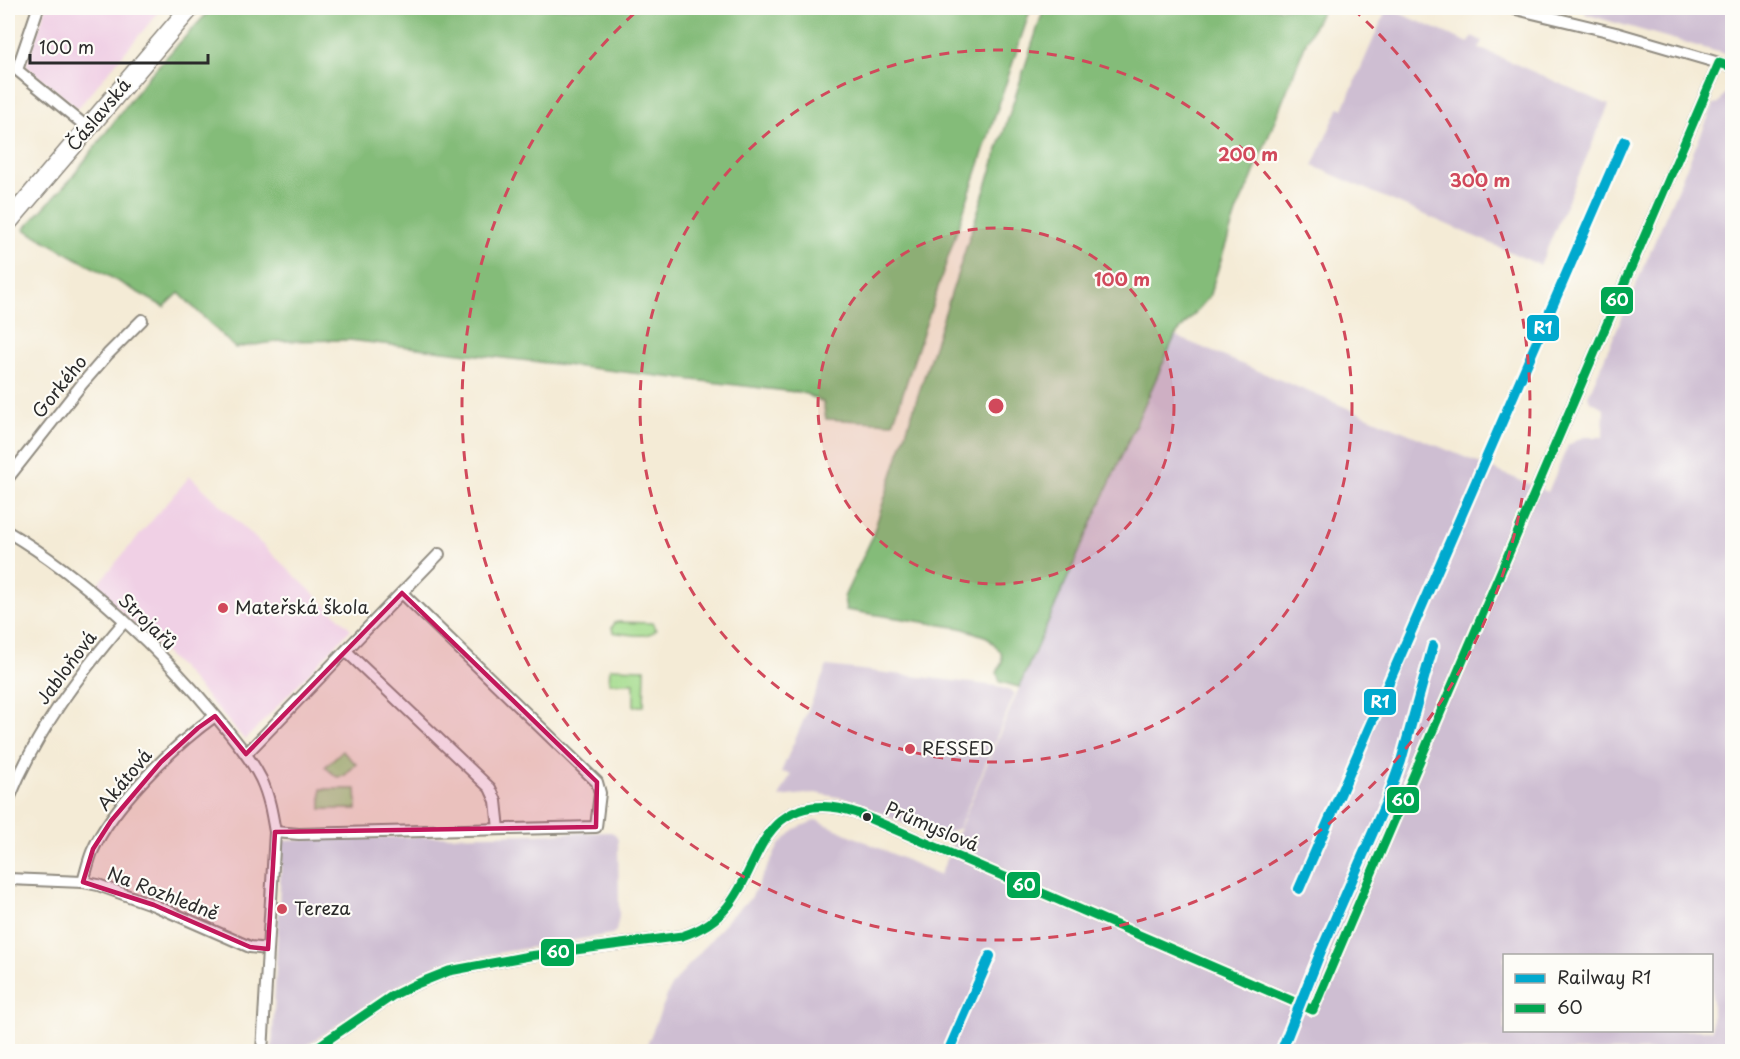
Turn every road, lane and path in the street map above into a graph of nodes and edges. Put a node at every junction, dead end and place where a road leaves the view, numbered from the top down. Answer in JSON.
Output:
{"nodes":[{"id":1,"x":38,"y":8,"type":"edge"},
{"id":2,"x":190,"y":8,"type":"edge"},
{"id":3,"x":1512,"y":8,"type":"edge"},
{"id":4,"x":1719,"y":63,"type":"junction"},
{"id":5,"x":1732,"y":67,"type":"edge"},
{"id":6,"x":88,"y":128,"type":"junction"},
{"id":7,"x":8,"y":222,"type":"edge"},
{"id":8,"x":142,"y":320,"type":"dead end"},
{"id":9,"x":8,"y":478,"type":"edge"},
{"id":10,"x":8,"y":532,"type":"edge"},
{"id":11,"x":439,"y":554,"type":"dead end"},
{"id":12,"x":402,"y":593,"type":"junction"},
{"id":13,"x":124,"y":622,"type":"junction"},
{"id":14,"x":346,"y":651,"type":"junction"},
{"id":15,"x":215,"y":716,"type":"junction"},
{"id":16,"x":246,"y":754,"type":"junction"},
{"id":17,"x":8,"y":801,"type":"edge"},
{"id":18,"x":499,"y":829,"type":"junction"},
{"id":19,"x":275,"y":832,"type":"junction"},
{"id":20,"x":8,"y":879,"type":"edge"},
{"id":21,"x":83,"y":882,"type":"junction"},
{"id":22,"x":268,"y":949,"type":"junction"},
{"id":23,"x":262,"y":1052,"type":"edge"},
{"id":24,"x":310,"y":1052,"type":"edge"}],
"edges":[{"from":1,"to":6,"type":"street"},
{"from":2,"to":6,"type":"main road","name":"Čáslavská"},
{"from":3,"to":4,"type":"street"},
{"from":4,"to":5,"type":"street"},
{"from":4,"to":24,"type":"street","name":"Průmyslová"},
{"from":6,"to":7,"type":"main road","name":"Čáslavská"},
{"from":8,"to":9,"type":"street","name":"Gorkého"},
{"from":10,"to":13,"type":"street","name":"Strojařů"},
{"from":11,"to":12,"type":"street"},
{"from":12,"to":14,"type":"street"},
{"from":12,"to":18,"type":"street"},
{"from":13,"to":15,"type":"street","name":"Strojařů"},
{"from":13,"to":17,"type":"street","name":"Jabloňová"},
{"from":14,"to":16,"type":"street"},
{"from":14,"to":18,"type":"street"},
{"from":15,"to":16,"type":"street","name":"Strojařů"},
{"from":15,"to":21,"type":"street","name":"Akátová"},
{"from":16,"to":19,"type":"street","name":"Strojařů"},
{"from":18,"to":19,"type":"street"},
{"from":19,"to":22,"type":"street","name":"Strojařů"},
{"from":20,"to":21,"type":"street","name":"Na Rozhledně"},
{"from":21,"to":22,"type":"street","name":"Na Rozhledně"},
{"from":22,"to":23,"type":"street","name":"Strojařů"}]}
